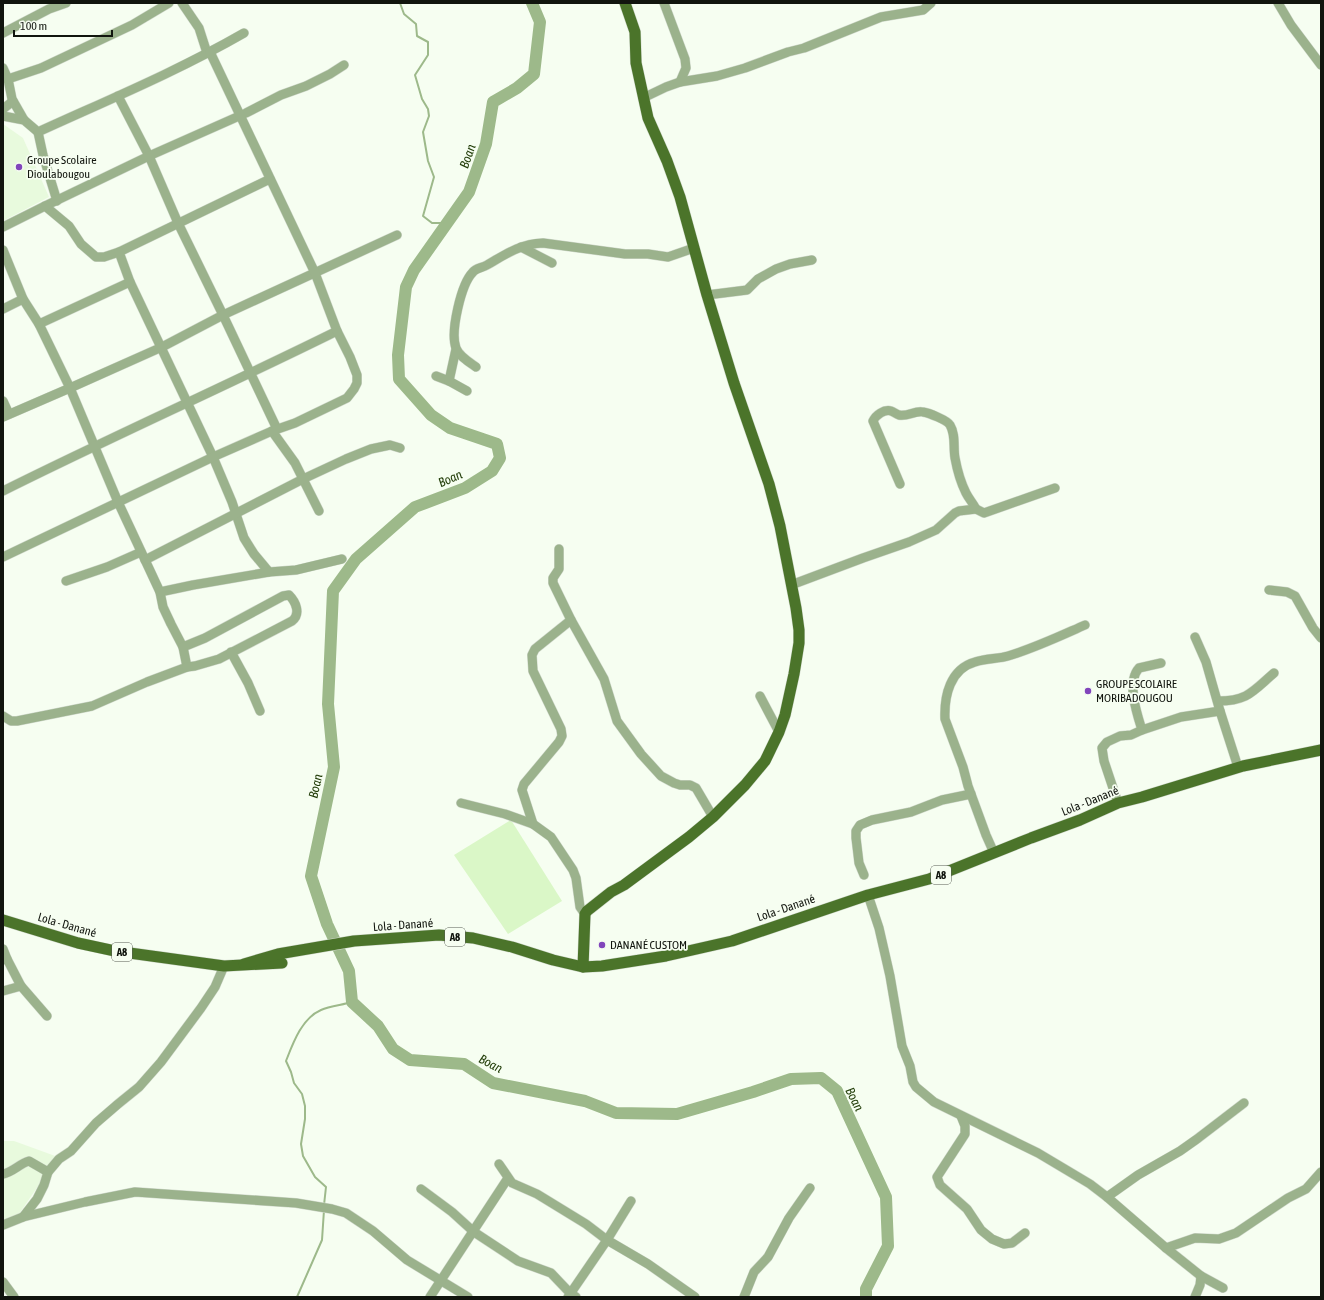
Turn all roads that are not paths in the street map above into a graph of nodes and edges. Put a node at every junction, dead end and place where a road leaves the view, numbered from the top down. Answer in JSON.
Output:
{"nodes":[{"id":1,"x":66,"y":3,"type":"edge"},
{"id":2,"x":169,"y":3,"type":"edge"},
{"id":3,"x":182,"y":3,"type":"edge"},
{"id":4,"x":625,"y":3,"type":"edge"},
{"id":5,"x":664,"y":3,"type":"edge"},
{"id":6,"x":931,"y":3,"type":"edge"},
{"id":7,"x":1278,"y":3,"type":"edge"},
{"id":8,"x":48,"y":6,"type":"edge"},
{"id":9,"x":3,"y":33,"type":"edge"},
{"id":10,"x":244,"y":33,"type":"dead end"},
{"id":11,"x":209,"y":53,"type":"junction"},
{"id":12,"x":344,"y":65,"type":"dead end"},
{"id":13,"x":1321,"y":65,"type":"edge"},
{"id":14,"x":3,"y":68,"type":"edge"},
{"id":15,"x":8,"y":79,"type":"junction"},
{"id":16,"x":680,"y":82,"type":"junction"},
{"id":17,"x":118,"y":96,"type":"junction"},
{"id":18,"x":643,"y":98,"type":"junction"},
{"id":19,"x":13,"y":101,"type":"junction"},
{"id":20,"x":3,"y":109,"type":"edge"},
{"id":21,"x":3,"y":116,"type":"edge"},
{"id":22,"x":240,"y":116,"type":"junction"},
{"id":23,"x":24,"y":120,"type":"junction"},
{"id":24,"x":38,"y":132,"type":"junction"},
{"id":25,"x":149,"y":156,"type":"junction"},
{"id":26,"x":270,"y":179,"type":"junction"},
{"id":27,"x":57,"y":201,"type":"junction"},
{"id":28,"x":45,"y":206,"type":"junction"},
{"id":29,"x":178,"y":223,"type":"junction"},
{"id":30,"x":3,"y":227,"type":"edge"},
{"id":31,"x":397,"y":235,"type":"dead end"},
{"id":32,"x":521,"y":247,"type":"junction"},
{"id":33,"x":694,"y":248,"type":"junction"},
{"id":34,"x":3,"y":250,"type":"edge"},
{"id":35,"x":119,"y":252,"type":"junction"},
{"id":36,"x":812,"y":260,"type":"dead end"},
{"id":37,"x":552,"y":263,"type":"dead end"},
{"id":38,"x":315,"y":273,"type":"junction"},
{"id":39,"x":130,"y":282,"type":"junction"},
{"id":40,"x":707,"y":295,"type":"junction"},
{"id":41,"x":23,"y":299,"type":"junction"},
{"id":42,"x":3,"y":309,"type":"edge"},
{"id":43,"x":223,"y":315,"type":"junction"},
{"id":44,"x":39,"y":324,"type":"junction"},
{"id":45,"x":337,"y":331,"type":"junction"},
{"id":46,"x":162,"y":347,"type":"junction"},
{"id":47,"x":456,"y":349,"type":"junction"},
{"id":48,"x":476,"y":367,"type":"dead end"},
{"id":49,"x":251,"y":373,"type":"junction"},
{"id":50,"x":436,"y":376,"type":"dead end"},
{"id":51,"x":449,"y":381,"type":"junction"},
{"id":52,"x":70,"y":388,"type":"junction"},
{"id":53,"x":467,"y":391,"type":"dead end"},
{"id":54,"x":3,"y":401,"type":"edge"},
{"id":55,"x":188,"y":402,"type":"junction"},
{"id":56,"x":6,"y":415,"type":"edge"},
{"id":57,"x":274,"y":430,"type":"junction"},
{"id":58,"x":94,"y":446,"type":"junction"},
{"id":59,"x":400,"y":448,"type":"dead end"},
{"id":60,"x":213,"y":457,"type":"junction"},
{"id":61,"x":303,"y":479,"type":"junction"},
{"id":62,"x":900,"y":484,"type":"dead end"},
{"id":63,"x":1055,"y":488,"type":"dead end"},
{"id":64,"x":3,"y":491,"type":"edge"},
{"id":65,"x":118,"y":502,"type":"junction"},
{"id":66,"x":976,"y":509,"type":"junction"},
{"id":67,"x":319,"y":512,"type":"dead end"},
{"id":68,"x":235,"y":514,"type":"junction"},
{"id":69,"x":559,"y":549,"type":"dead end"},
{"id":70,"x":143,"y":556,"type":"junction"},
{"id":71,"x":3,"y":557,"type":"edge"},
{"id":72,"x":342,"y":559,"type":"dead end"},
{"id":73,"x":269,"y":572,"type":"junction"},
{"id":74,"x":66,"y":581,"type":"dead end"},
{"id":75,"x":791,"y":585,"type":"junction"},
{"id":76,"x":1269,"y":590,"type":"dead end"},
{"id":77,"x":160,"y":592,"type":"junction"},
{"id":78,"x":571,"y":620,"type":"junction"},
{"id":79,"x":1085,"y":625,"type":"dead end"},
{"id":80,"x":1195,"y":637,"type":"dead end"},
{"id":81,"x":1321,"y":638,"type":"edge"},
{"id":82,"x":183,"y":647,"type":"junction"},
{"id":83,"x":231,"y":652,"type":"junction"},
{"id":84,"x":1161,"y":663,"type":"dead end"},
{"id":85,"x":187,"y":667,"type":"junction"},
{"id":86,"x":1274,"y":673,"type":"dead end"},
{"id":87,"x":760,"y":696,"type":"dead end"},
{"id":88,"x":1218,"y":701,"type":"junction"},
{"id":89,"x":260,"y":711,"type":"dead end"},
{"id":90,"x":1220,"y":711,"type":"junction"},
{"id":91,"x":3,"y":716,"type":"edge"},
{"id":92,"x":1142,"y":730,"type":"junction"},
{"id":93,"x":779,"y":732,"type":"junction"},
{"id":94,"x":1321,"y":750,"type":"edge"},
{"id":95,"x":1238,"y":767,"type":"junction"},
{"id":96,"x":971,"y":794,"type":"junction"},
{"id":97,"x":461,"y":803,"type":"dead end"},
{"id":98,"x":1118,"y":803,"type":"junction"},
{"id":99,"x":713,"y":816,"type":"junction"},
{"id":100,"x":533,"y":824,"type":"junction"},
{"id":101,"x":994,"y":853,"type":"junction"},
{"id":102,"x":864,"y":875,"type":"dead end"},
{"id":103,"x":868,"y":895,"type":"junction"},
{"id":104,"x":586,"y":914,"type":"junction"},
{"id":105,"x":3,"y":920,"type":"edge"},
{"id":106,"x":3,"y":949,"type":"edge"},
{"id":107,"x":5,"y":959,"type":"edge"},
{"id":108,"x":282,"y":963,"type":"dead end"},
{"id":109,"x":244,"y":964,"type":"junction"},
{"id":110,"x":224,"y":966,"type":"junction"},
{"id":111,"x":582,"y":967,"type":"junction"},
{"id":112,"x":21,"y":986,"type":"junction"},
{"id":113,"x":3,"y":991,"type":"edge"},
{"id":114,"x":47,"y":1016,"type":"dead end"},
{"id":115,"x":1244,"y":1103,"type":"dead end"},
{"id":116,"x":961,"y":1116,"type":"junction"},
{"id":117,"x":499,"y":1164,"type":"dead end"},
{"id":118,"x":48,"y":1172,"type":"junction"},
{"id":119,"x":1321,"y":1172,"type":"edge"},
{"id":120,"x":3,"y":1174,"type":"edge"},
{"id":121,"x":508,"y":1178,"type":"junction"},
{"id":122,"x":810,"y":1188,"type":"dead end"},
{"id":123,"x":421,"y":1189,"type":"dead end"},
{"id":124,"x":1107,"y":1197,"type":"junction"},
{"id":125,"x":631,"y":1201,"type":"dead end"},
{"id":126,"x":23,"y":1217,"type":"junction"},
{"id":127,"x":3,"y":1225,"type":"edge"},
{"id":128,"x":474,"y":1232,"type":"junction"},
{"id":129,"x":1025,"y":1233,"type":"dead end"},
{"id":130,"x":607,"y":1240,"type":"junction"},
{"id":131,"x":1166,"y":1248,"type":"junction"},
{"id":132,"x":1201,"y":1276,"type":"junction"},
{"id":133,"x":441,"y":1279,"type":"junction"},
{"id":134,"x":3,"y":1282,"type":"edge"},
{"id":135,"x":1223,"y":1288,"type":"dead end"},
{"id":136,"x":571,"y":1296,"type":"edge"},
{"id":137,"x":14,"y":1297,"type":"edge"},
{"id":138,"x":430,"y":1297,"type":"edge"},
{"id":139,"x":468,"y":1297,"type":"edge"},
{"id":140,"x":695,"y":1297,"type":"edge"},
{"id":141,"x":744,"y":1297,"type":"edge"},
{"id":142,"x":1196,"y":1297,"type":"edge"}],
"edges":[{"from":1,"to":8,"type":"street"},
{"from":2,"to":15,"type":"street"},
{"from":3,"to":11,"type":"street"},
{"from":4,"to":18,"type":"main road"},
{"from":5,"to":16,"type":"street"},
{"from":6,"to":16,"type":"street"},
{"from":7,"to":13,"type":"street"},
{"from":8,"to":9,"type":"street"},
{"from":10,"to":11,"type":"street"},
{"from":11,"to":17,"type":"street"},
{"from":11,"to":22,"type":"street"},
{"from":12,"to":22,"type":"street"},
{"from":14,"to":15,"type":"street"},
{"from":15,"to":19,"type":"street"},
{"from":16,"to":18,"type":"street"},
{"from":17,"to":24,"type":"street"},
{"from":17,"to":25,"type":"street"},
{"from":18,"to":33,"type":"main road"},
{"from":19,"to":20,"type":"street"},
{"from":19,"to":23,"type":"street"},
{"from":21,"to":23,"type":"street"},
{"from":22,"to":25,"type":"street"},
{"from":22,"to":26,"type":"street"},
{"from":23,"to":24,"type":"street"},
{"from":24,"to":27,"type":"street"},
{"from":25,"to":27,"type":"street"},
{"from":25,"to":29,"type":"street"},
{"from":26,"to":29,"type":"street"},
{"from":26,"to":38,"type":"street"},
{"from":27,"to":28,"type":"street"},
{"from":28,"to":30,"type":"street"},
{"from":28,"to":35,"type":"street"},
{"from":29,"to":35,"type":"street"},
{"from":29,"to":43,"type":"street"},
{"from":31,"to":38,"type":"street"},
{"from":32,"to":33,"type":"street"},
{"from":32,"to":37,"type":"street"},
{"from":32,"to":47,"type":"street"},
{"from":33,"to":40,"type":"main road"},
{"from":34,"to":41,"type":"street"},
{"from":35,"to":39,"type":"street"},
{"from":36,"to":40,"type":"street"},
{"from":38,"to":43,"type":"street"},
{"from":38,"to":45,"type":"street"},
{"from":39,"to":44,"type":"street"},
{"from":39,"to":46,"type":"street"},
{"from":40,"to":75,"type":"main road"},
{"from":41,"to":42,"type":"street"},
{"from":41,"to":44,"type":"street"},
{"from":43,"to":46,"type":"street"},
{"from":43,"to":49,"type":"street"},
{"from":44,"to":52,"type":"street"},
{"from":45,"to":49,"type":"street"},
{"from":45,"to":57,"type":"street"},
{"from":46,"to":52,"type":"street"},
{"from":46,"to":55,"type":"street"},
{"from":47,"to":48,"type":"street"},
{"from":47,"to":51,"type":"street"},
{"from":49,"to":55,"type":"street"},
{"from":49,"to":57,"type":"street"},
{"from":50,"to":51,"type":"street"},
{"from":51,"to":53,"type":"street"},
{"from":52,"to":56,"type":"street"},
{"from":52,"to":58,"type":"street"},
{"from":54,"to":56,"type":"street"},
{"from":55,"to":58,"type":"street"},
{"from":55,"to":60,"type":"street"},
{"from":57,"to":60,"type":"street"},
{"from":57,"to":61,"type":"street"},
{"from":58,"to":64,"type":"street"},
{"from":58,"to":65,"type":"street"},
{"from":59,"to":61,"type":"street"},
{"from":60,"to":65,"type":"street"},
{"from":60,"to":68,"type":"street"},
{"from":61,"to":67,"type":"street"},
{"from":61,"to":68,"type":"street"},
{"from":62,"to":66,"type":"street"},
{"from":63,"to":66,"type":"street"},
{"from":65,"to":70,"type":"street"},
{"from":65,"to":71,"type":"street"},
{"from":66,"to":75,"type":"street"},
{"from":68,"to":70,"type":"street"},
{"from":68,"to":73,"type":"street"},
{"from":69,"to":78,"type":"street"},
{"from":70,"to":74,"type":"street"},
{"from":70,"to":77,"type":"street"},
{"from":72,"to":73,"type":"street"},
{"from":73,"to":77,"type":"street"},
{"from":75,"to":93,"type":"main road"},
{"from":76,"to":81,"type":"street"},
{"from":77,"to":82,"type":"street"},
{"from":78,"to":99,"type":"street"},
{"from":78,"to":100,"type":"street"},
{"from":79,"to":96,"type":"street"},
{"from":80,"to":88,"type":"street"},
{"from":82,"to":83,"type":"street"},
{"from":82,"to":85,"type":"street"},
{"from":83,"to":85,"type":"street"},
{"from":83,"to":89,"type":"street"},
{"from":84,"to":92,"type":"street"},
{"from":85,"to":91,"type":"street"},
{"from":86,"to":88,"type":"street"},
{"from":87,"to":93,"type":"street"},
{"from":88,"to":90,"type":"street"},
{"from":90,"to":92,"type":"street"},
{"from":90,"to":95,"type":"street"},
{"from":92,"to":98,"type":"street"},
{"from":93,"to":99,"type":"main road"},
{"from":94,"to":95,"type":"main road","name":"Lola - Danané","number":"A8"},
{"from":95,"to":98,"type":"main road","name":"Lola - Danané","number":"A8"},
{"from":96,"to":101,"type":"street"},
{"from":96,"to":102,"type":"street"},
{"from":97,"to":100,"type":"street"},
{"from":98,"to":101,"type":"main road","name":"Lola - Danané","number":"A8"},
{"from":99,"to":104,"type":"main road"},
{"from":100,"to":104,"type":"street"},
{"from":101,"to":103,"type":"main road","name":"Lola - Danané","number":"A8"},
{"from":103,"to":111,"type":"main road","name":"Lola - Danané","number":"A8"},
{"from":103,"to":116,"type":"street"},
{"from":104,"to":111,"type":"main road"},
{"from":105,"to":110,"type":"main road","name":"Lola - Danané","number":"A8"},
{"from":106,"to":107,"type":"street"},
{"from":107,"to":112,"type":"street"},
{"from":108,"to":109,"type":"main road","name":"Lola - Danané","number":"A8"},
{"from":109,"to":110,"type":"main road","name":"Lola - Danané","number":"A8"},
{"from":109,"to":111,"type":"main road","name":"Lola - Danané","number":"A8"},
{"from":110,"to":118,"type":"street"},
{"from":112,"to":113,"type":"street"},
{"from":112,"to":114,"type":"street"},
{"from":115,"to":124,"type":"street"},
{"from":116,"to":124,"type":"street"},
{"from":116,"to":129,"type":"street"},
{"from":117,"to":121,"type":"street"},
{"from":118,"to":120,"type":"street"},
{"from":118,"to":126,"type":"street"},
{"from":119,"to":131,"type":"street"},
{"from":121,"to":128,"type":"street"},
{"from":121,"to":130,"type":"street"},
{"from":122,"to":141,"type":"street"},
{"from":123,"to":128,"type":"street"},
{"from":124,"to":131,"type":"street"},
{"from":125,"to":130,"type":"street"},
{"from":126,"to":127,"type":"street"},
{"from":126,"to":133,"type":"street"},
{"from":128,"to":133,"type":"street"},
{"from":128,"to":136,"type":"street"},
{"from":130,"to":136,"type":"street"},
{"from":130,"to":140,"type":"street"},
{"from":131,"to":132,"type":"street"},
{"from":132,"to":135,"type":"street"},
{"from":132,"to":142,"type":"street"},
{"from":133,"to":138,"type":"street"},
{"from":133,"to":139,"type":"street"},
{"from":134,"to":137,"type":"street"}]}
